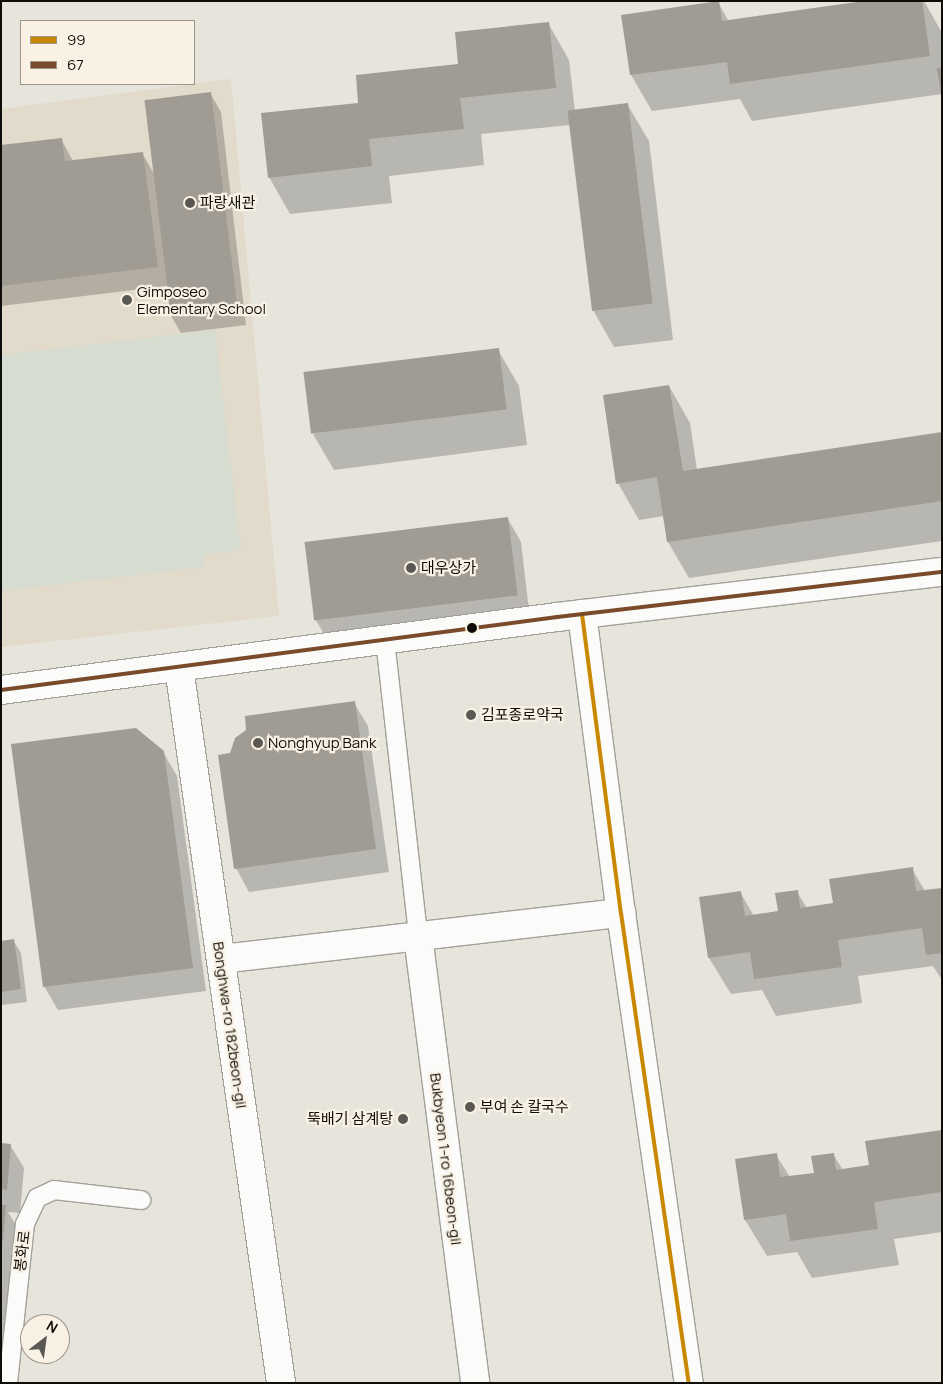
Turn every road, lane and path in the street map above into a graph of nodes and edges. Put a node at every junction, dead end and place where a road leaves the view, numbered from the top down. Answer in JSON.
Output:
{"nodes":[{"id":1,"x":942,"y":572,"type":"edge"},
{"id":2,"x":582,"y":614,"type":"junction"},
{"id":3,"x":385,"y":640,"type":"junction"},
{"id":4,"x":179,"y":668,"type":"junction"},
{"id":5,"x":1,"y":690,"type":"edge"},
{"id":6,"x":621,"y":913,"type":"junction"},
{"id":7,"x":418,"y":936,"type":"junction"},
{"id":8,"x":221,"y":959,"type":"junction"},
{"id":9,"x":141,"y":1200,"type":"dead end"},
{"id":10,"x":8,"y":1383,"type":"edge"},
{"id":11,"x":281,"y":1383,"type":"edge"},
{"id":12,"x":475,"y":1383,"type":"edge"},
{"id":13,"x":689,"y":1383,"type":"edge"}],
"edges":[{"from":1,"to":2,"type":"street"},
{"from":2,"to":3,"type":"street"},
{"from":2,"to":6,"type":"street"},
{"from":3,"to":4,"type":"street"},
{"from":3,"to":7,"type":"lane"},
{"from":4,"to":5,"type":"street"},
{"from":4,"to":8,"type":"street","name":"Bonghwa-ro 182beon-gil"},
{"from":6,"to":7,"type":"street"},
{"from":6,"to":13,"type":"street"},
{"from":7,"to":8,"type":"street"},
{"from":7,"to":12,"type":"street","name":"Bukbyeon 1-ro 16beon-gil"},
{"from":8,"to":11,"type":"street","name":"Bonghwa-ro 182beon-gil"},
{"from":9,"to":10,"type":"lane","name":"봉화로"}]}
